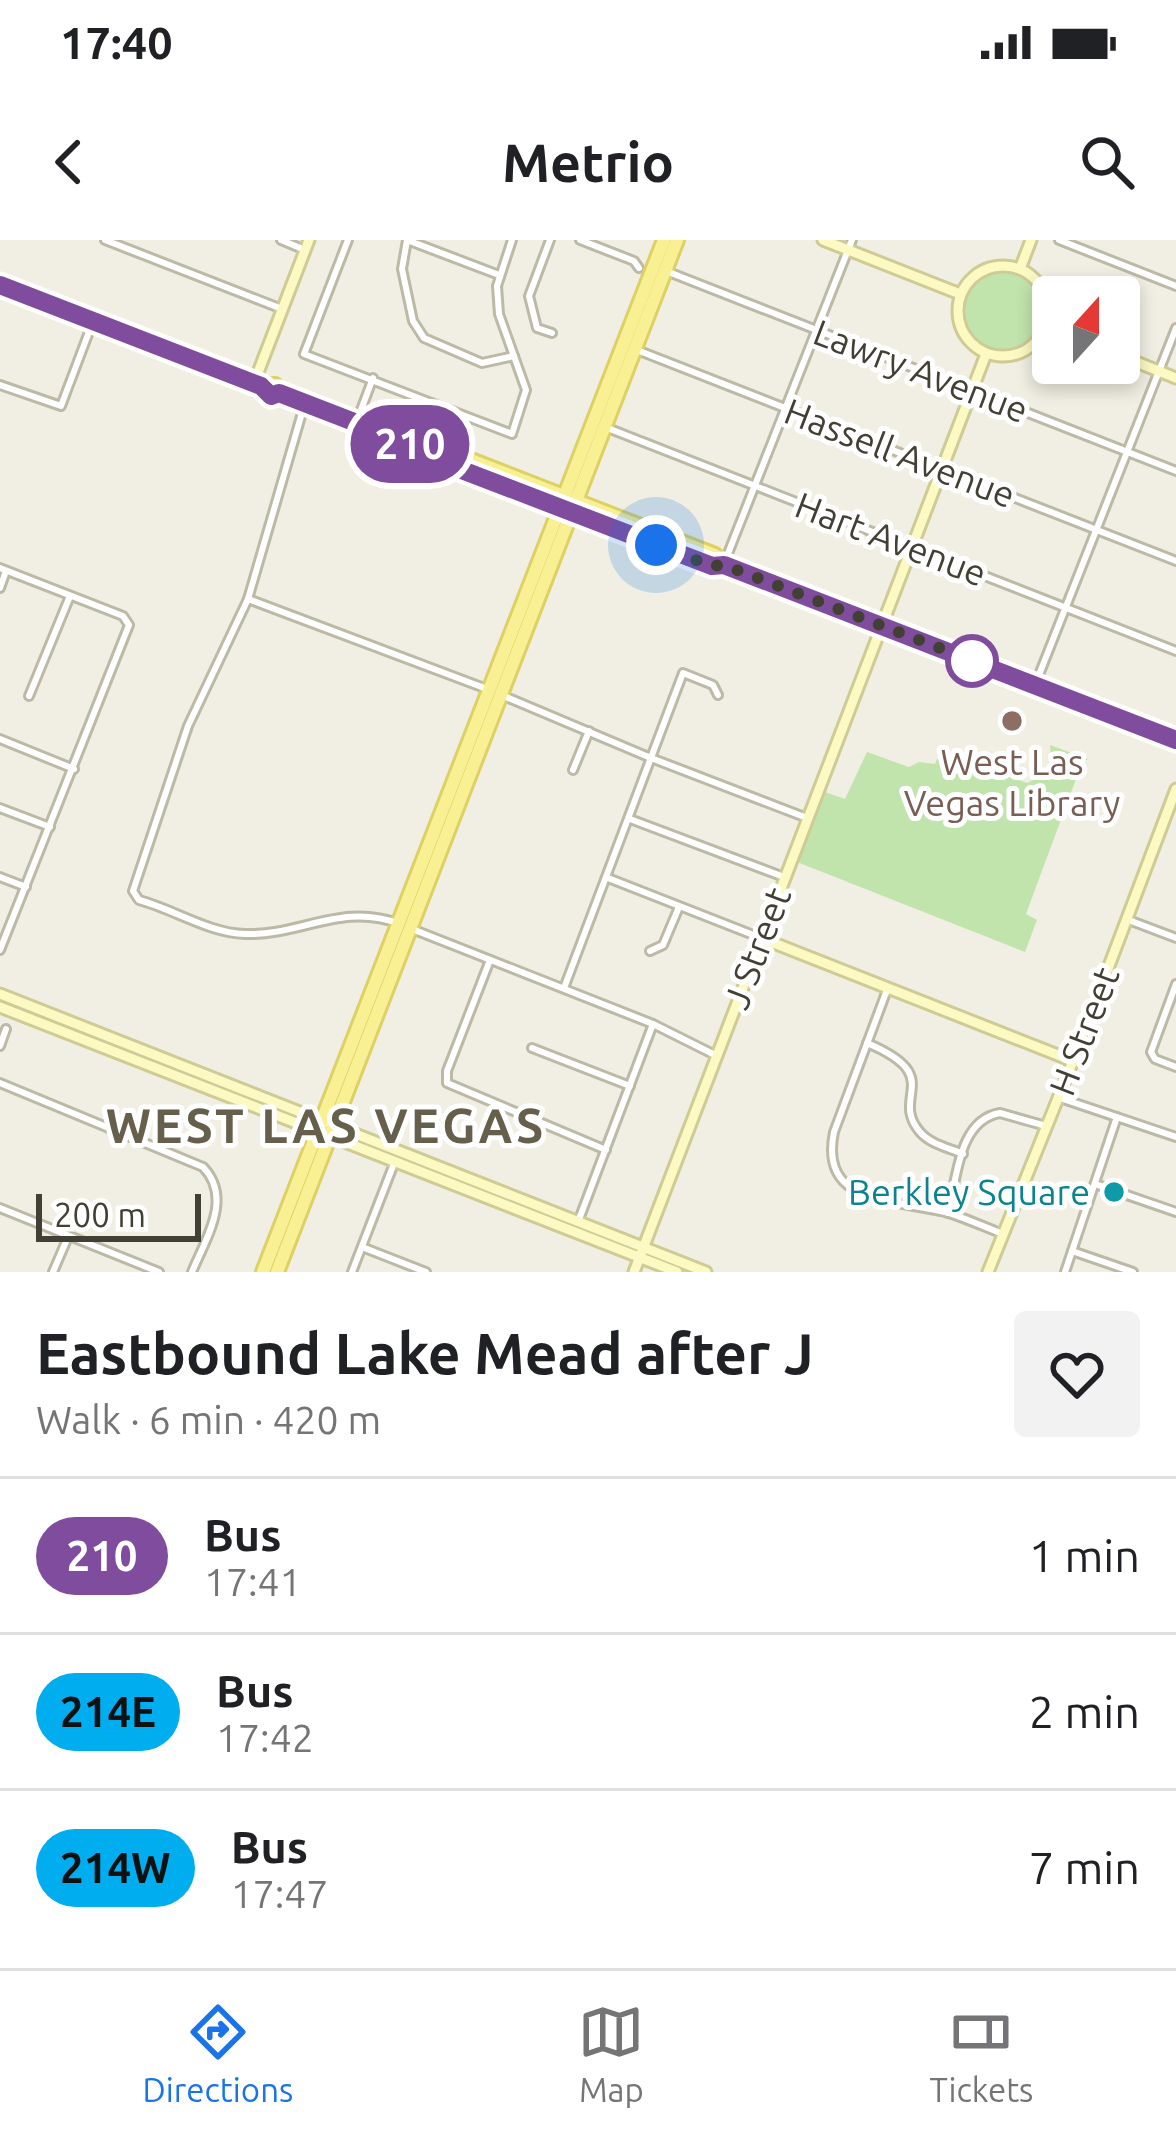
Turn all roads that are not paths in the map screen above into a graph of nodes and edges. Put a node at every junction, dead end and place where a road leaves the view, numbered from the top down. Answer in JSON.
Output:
{"nodes":[{"id":1,"x":105,"y":240,"type":"edge"},
{"id":2,"x":280,"y":240,"type":"edge"},
{"id":3,"x":348,"y":240,"type":"edge"},
{"id":4,"x":406,"y":240,"type":"edge"},
{"id":5,"x":512,"y":240,"type":"edge"},
{"id":6,"x":550,"y":240,"type":"edge"},
{"id":7,"x":580,"y":240,"type":"edge"},
{"id":8,"x":664,"y":240,"type":"edge"},
{"id":9,"x":677,"y":240,"type":"edge"},
{"id":10,"x":824,"y":240,"type":"edge"},
{"id":11,"x":1031,"y":240,"type":"edge"},
{"id":12,"x":1059,"y":240,"type":"edge"},
{"id":13,"x":307,"y":245,"type":"edge"},
{"id":14,"x":850,"y":245,"type":"edge"},
{"id":15,"x":639,"y":268,"type":"dead end"},
{"id":16,"x":1020,"y":268,"type":"junction"},
{"id":17,"x":666,"y":271,"type":"junction"},
{"id":18,"x":499,"y":275,"type":"junction"},
{"id":19,"x":1032,"y":278,"type":"edge"},
{"id":20,"x":0,"y":286,"type":"edge"},
{"id":21,"x":1176,"y":286,"type":"edge"},
{"id":22,"x":961,"y":294,"type":"junction"},
{"id":23,"x":282,"y":309,"type":"junction"},
{"id":24,"x":93,"y":321,"type":"junction"},
{"id":25,"x":1176,"y":328,"type":"edge"},
{"id":26,"x":816,"y":330,"type":"junction"},
{"id":27,"x":552,"y":333,"type":"dead end"},
{"id":28,"x":1032,"y":346,"type":"edge"},
{"id":29,"x":629,"y":347,"type":"junction"},
{"id":30,"x":986,"y":354,"type":"junction"},
{"id":31,"x":514,"y":356,"type":"junction"},
{"id":32,"x":1140,"y":364,"type":"edge"},
{"id":33,"x":1159,"y":371,"type":"junction"},
{"id":34,"x":1176,"y":378,"type":"edge"},
{"id":35,"x":373,"y":379,"type":"junction"},
{"id":36,"x":0,"y":385,"type":"edge"},
{"id":37,"x":258,"y":385,"type":"junction"},
{"id":38,"x":972,"y":391,"type":"junction"},
{"id":39,"x":604,"y":392,"type":"junction"},
{"id":40,"x":305,"y":403,"type":"junction"},
{"id":41,"x":786,"y":408,"type":"junction"},
{"id":42,"x":356,"y":423,"type":"junction"},
{"id":43,"x":605,"y":427,"type":"junction"},
{"id":44,"x":1127,"y":452,"type":"junction"},
{"id":45,"x":941,"y":469,"type":"junction"},
{"id":46,"x":1176,"y":471,"type":"edge"},
{"id":47,"x":755,"y":486,"type":"junction"},
{"id":48,"x":568,"y":504,"type":"junction"},
{"id":49,"x":1096,"y":530,"type":"junction"},
{"id":50,"x":683,"y":542,"type":"junction"},
{"id":51,"x":656,"y":545,"type":"junction"},
{"id":52,"x":910,"y":547,"type":"junction"},
{"id":53,"x":1176,"y":561,"type":"edge"},
{"id":54,"x":724,"y":565,"type":"junction"},
{"id":55,"x":3,"y":570,"type":"edge"},
{"id":56,"x":0,"y":588,"type":"edge"},
{"id":57,"x":70,"y":596,"type":"junction"},
{"id":58,"x":248,"y":599,"type":"junction"},
{"id":59,"x":1066,"y":608,"type":"junction"},
{"id":60,"x":520,"y":613,"type":"junction"},
{"id":61,"x":880,"y":625,"type":"junction"},
{"id":62,"x":518,"y":651,"type":"junction"},
{"id":63,"x":1176,"y":651,"type":"edge"},
{"id":64,"x":1035,"y":685,"type":"junction"},
{"id":65,"x":496,"y":693,"type":"junction"},
{"id":66,"x":718,"y":694,"type":"dead end"},
{"id":67,"x":29,"y":696,"type":"dead end"},
{"id":68,"x":589,"y":731,"type":"junction"},
{"id":69,"x":0,"y":740,"type":"edge"},
{"id":70,"x":1176,"y":740,"type":"edge"},
{"id":71,"x":651,"y":758,"type":"junction"},
{"id":72,"x":74,"y":769,"type":"junction"},
{"id":73,"x":573,"y":770,"type":"dead end"},
{"id":74,"x":1176,"y":789,"type":"edge"},
{"id":75,"x":0,"y":808,"type":"edge"},
{"id":76,"x":630,"y":818,"type":"junction"},
{"id":77,"x":807,"y":818,"type":"junction"},
{"id":78,"x":50,"y":827,"type":"junction"},
{"id":79,"x":607,"y":877,"type":"junction"},
{"id":80,"x":784,"y":877,"type":"junction"},
{"id":81,"x":0,"y":878,"type":"edge"},
{"id":82,"x":26,"y":887,"type":"junction"},
{"id":83,"x":679,"y":907,"type":"junction"},
{"id":84,"x":1126,"y":919,"type":"junction"},
{"id":85,"x":405,"y":926,"type":"junction"},
{"id":86,"x":761,"y":938,"type":"junction"},
{"id":87,"x":1176,"y":938,"type":"edge"},
{"id":88,"x":1,"y":950,"type":"edge"},
{"id":89,"x":650,"y":951,"type":"dead end"},
{"id":90,"x":490,"y":960,"type":"junction"},
{"id":91,"x":1176,"y":984,"type":"edge"},
{"id":92,"x":564,"y":989,"type":"junction"},
{"id":93,"x":888,"y":989,"type":"junction"},
{"id":94,"x":0,"y":994,"type":"edge"},
{"id":95,"x":1173,"y":1002,"type":"edge"},
{"id":96,"x":0,"y":1007,"type":"edge"},
{"id":97,"x":61,"y":1024,"type":"junction"},
{"id":98,"x":653,"y":1024,"type":"junction"},
{"id":99,"x":6,"y":1029,"type":"dead end"},
{"id":100,"x":867,"y":1043,"type":"junction"},
{"id":101,"x":0,"y":1046,"type":"edge"},
{"id":102,"x":532,"y":1048,"type":"dead end"},
{"id":103,"x":716,"y":1055,"type":"junction"},
{"id":104,"x":1073,"y":1061,"type":"junction"},
{"id":105,"x":1176,"y":1067,"type":"edge"},
{"id":106,"x":0,"y":1083,"type":"edge"},
{"id":107,"x":630,"y":1087,"type":"junction"},
{"id":108,"x":1059,"y":1097,"type":"junction"},
{"id":109,"x":1117,"y":1117,"type":"junction"},
{"id":110,"x":1047,"y":1126,"type":"junction"},
{"id":111,"x":326,"y":1127,"type":"junction"},
{"id":112,"x":1176,"y":1137,"type":"edge"},
{"id":113,"x":606,"y":1150,"type":"junction"},
{"id":114,"x":963,"y":1154,"type":"junction"},
{"id":115,"x":395,"y":1161,"type":"junction"},
{"id":116,"x":434,"y":1163,"type":"junction"},
{"id":117,"x":1094,"y":1184,"type":"junction"},
{"id":118,"x":491,"y":1192,"type":"junction"},
{"id":119,"x":0,"y":1208,"type":"edge"},
{"id":120,"x":1176,"y":1212,"type":"edge"},
{"id":121,"x":949,"y":1213,"type":"junction"},
{"id":122,"x":577,"y":1226,"type":"junction"},
{"id":123,"x":1003,"y":1234,"type":"junction"},
{"id":124,"x":68,"y":1235,"type":"junction"},
{"id":125,"x":362,"y":1247,"type":"junction"},
{"id":126,"x":641,"y":1251,"type":"junction"},
{"id":127,"x":1072,"y":1252,"type":"junction"},
{"id":128,"x":53,"y":1272,"type":"edge"},
{"id":129,"x":159,"y":1272,"type":"edge"},
{"id":130,"x":192,"y":1272,"type":"edge"},
{"id":131,"x":263,"y":1272,"type":"edge"},
{"id":132,"x":277,"y":1272,"type":"edge"},
{"id":133,"x":352,"y":1272,"type":"edge"},
{"id":134,"x":426,"y":1272,"type":"edge"},
{"id":135,"x":634,"y":1272,"type":"edge"},
{"id":136,"x":677,"y":1272,"type":"edge"},
{"id":137,"x":706,"y":1272,"type":"edge"},
{"id":138,"x":988,"y":1272,"type":"edge"},
{"id":139,"x":1065,"y":1272,"type":"edge"},
{"id":140,"x":1133,"y":1272,"type":"edge"}],
"edges":[{"from":1,"to":23,"type":"street"},
{"from":2,"to":13,"type":"street"},
{"from":3,"to":35,"type":"street"},
{"from":4,"to":18,"type":"street"},
{"from":4,"to":31,"type":"street"},
{"from":5,"to":18,"type":"street"},
{"from":6,"to":27,"type":"street"},
{"from":7,"to":15,"type":"street"},
{"from":8,"to":29,"type":"main road"},
{"from":9,"to":17,"type":"main road"},
{"from":10,"to":14,"type":"street"},
{"from":11,"to":16,"type":"street"},
{"from":12,"to":21,"type":"street"},
{"from":13,"to":23,"type":"street"},
{"from":14,"to":22,"type":"street"},
{"from":14,"to":26,"type":"street"},
{"from":16,"to":19,"type":"street"},
{"from":16,"to":22,"type":"street"},
{"from":17,"to":26,"type":"street","name":"Lawry Avenue"},
{"from":17,"to":29,"type":"main road"},
{"from":18,"to":31,"type":"street"},
{"from":20,"to":24,"type":"main road"},
{"from":22,"to":30,"type":"street"},
{"from":23,"to":37,"type":"street"},
{"from":24,"to":36,"type":"street"},
{"from":24,"to":37,"type":"main road"},
{"from":25,"to":33,"type":"street"},
{"from":26,"to":38,"type":"street","name":"Lawry Avenue"},
{"from":26,"to":41,"type":"street"},
{"from":28,"to":30,"type":"street"},
{"from":29,"to":39,"type":"main road"},
{"from":29,"to":41,"type":"street","name":"Hassell Avenue"},
{"from":29,"to":43,"type":"main road"},
{"from":30,"to":38,"type":"street","name":"J Street"},
{"from":31,"to":35,"type":"street"},
{"from":32,"to":33,"type":"street"},
{"from":33,"to":34,"type":"street"},
{"from":33,"to":44,"type":"street"},
{"from":35,"to":42,"type":"street"},
{"from":37,"to":40,"type":"main road"},
{"from":38,"to":44,"type":"street","name":"Lawry Avenue"},
{"from":38,"to":45,"type":"street","name":"J Street"},
{"from":39,"to":43,"type":"main road"},
{"from":39,"to":48,"type":"main road"},
{"from":40,"to":42,"type":"main road"},
{"from":40,"to":58,"type":"street"},
{"from":41,"to":45,"type":"street","name":"Hassell Avenue"},
{"from":41,"to":47,"type":"street"},
{"from":42,"to":48,"type":"main road"},
{"from":43,"to":47,"type":"street","name":"Hart Avenue"},
{"from":43,"to":48,"type":"main road"},
{"from":44,"to":46,"type":"street","name":"Lawry Avenue"},
{"from":44,"to":49,"type":"street"},
{"from":45,"to":49,"type":"street","name":"Hassell Avenue"},
{"from":45,"to":52,"type":"street","name":"J Street"},
{"from":47,"to":52,"type":"street","name":"Hart Avenue"},
{"from":47,"to":54,"type":"street"},
{"from":48,"to":50,"type":"main road"},
{"from":48,"to":51,"type":"main road"},
{"from":48,"to":60,"type":"main road"},
{"from":48,"to":62,"type":"main road"},
{"from":49,"to":53,"type":"street","name":"Hassell Avenue"},
{"from":49,"to":59,"type":"street"},
{"from":50,"to":51,"type":"main road"},
{"from":50,"to":54,"type":"main road"},
{"from":51,"to":54,"type":"main road"},
{"from":52,"to":59,"type":"street","name":"Hart Avenue"},
{"from":52,"to":61,"type":"street","name":"J Street"},
{"from":54,"to":61,"type":"main road"},
{"from":55,"to":56,"type":"street"},
{"from":55,"to":57,"type":"street"},
{"from":57,"to":67,"type":"street"},
{"from":57,"to":72,"type":"street"},
{"from":58,"to":65,"type":"street"},
{"from":58,"to":85,"type":"street"},
{"from":59,"to":63,"type":"street","name":"Hart Avenue"},
{"from":59,"to":64,"type":"street"},
{"from":60,"to":62,"type":"main road"},
{"from":60,"to":65,"type":"main road"},
{"from":61,"to":64,"type":"main road"},
{"from":61,"to":77,"type":"street","name":"J Street"},
{"from":62,"to":65,"type":"main road"},
{"from":64,"to":70,"type":"main road"},
{"from":65,"to":68,"type":"street"},
{"from":65,"to":85,"type":"main road"},
{"from":66,"to":71,"type":"street"},
{"from":68,"to":71,"type":"street"},
{"from":68,"to":73,"type":"street"},
{"from":69,"to":72,"type":"street"},
{"from":71,"to":76,"type":"street"},
{"from":71,"to":77,"type":"street"},
{"from":72,"to":78,"type":"street"},
{"from":74,"to":84,"type":"street","name":"H Street"},
{"from":75,"to":78,"type":"street"},
{"from":76,"to":79,"type":"street"},
{"from":76,"to":80,"type":"street"},
{"from":77,"to":80,"type":"street","name":"J Street"},
{"from":78,"to":82,"type":"street"},
{"from":79,"to":83,"type":"street"},
{"from":79,"to":92,"type":"street"},
{"from":80,"to":86,"type":"street","name":"J Street"},
{"from":81,"to":82,"type":"street"},
{"from":82,"to":88,"type":"street"},
{"from":83,"to":86,"type":"street"},
{"from":83,"to":89,"type":"street"},
{"from":84,"to":87,"type":"street"},
{"from":84,"to":104,"type":"street","name":"H Street"},
{"from":85,"to":90,"type":"street"},
{"from":85,"to":111,"type":"main road"},
{"from":86,"to":93,"type":"street"},
{"from":86,"to":103,"type":"street","name":"J Street"},
{"from":90,"to":92,"type":"street"},
{"from":90,"to":113,"type":"street"},
{"from":91,"to":95,"type":"street"},
{"from":92,"to":98,"type":"street"},
{"from":93,"to":100,"type":"street"},
{"from":93,"to":104,"type":"street"},
{"from":94,"to":97,"type":"street"},
{"from":95,"to":105,"type":"street"},
{"from":96,"to":97,"type":"street"},
{"from":97,"to":111,"type":"street"},
{"from":98,"to":103,"type":"street"},
{"from":98,"to":107,"type":"street"},
{"from":99,"to":101,"type":"street"},
{"from":100,"to":114,"type":"street"},
{"from":100,"to":121,"type":"street"},
{"from":102,"to":107,"type":"street"},
{"from":103,"to":126,"type":"street","name":"J Street"},
{"from":104,"to":108,"type":"street","name":"H Street"},
{"from":106,"to":130,"type":"street"},
{"from":107,"to":113,"type":"street"},
{"from":108,"to":109,"type":"street"},
{"from":108,"to":110,"type":"street","name":"H Street"},
{"from":109,"to":112,"type":"street"},
{"from":109,"to":117,"type":"street"},
{"from":110,"to":114,"type":"street"},
{"from":110,"to":123,"type":"street","name":"H Street"},
{"from":111,"to":115,"type":"street"},
{"from":111,"to":116,"type":"street"},
{"from":111,"to":131,"type":"main road"},
{"from":111,"to":132,"type":"main road"},
{"from":113,"to":122,"type":"street"},
{"from":114,"to":121,"type":"street"},
{"from":115,"to":116,"type":"street"},
{"from":115,"to":118,"type":"street"},
{"from":115,"to":125,"type":"street"},
{"from":116,"to":118,"type":"street"},
{"from":117,"to":120,"type":"street"},
{"from":117,"to":127,"type":"street"},
{"from":118,"to":122,"type":"street"},
{"from":119,"to":124,"type":"street"},
{"from":121,"to":123,"type":"street"},
{"from":122,"to":126,"type":"street"},
{"from":123,"to":138,"type":"street","name":"H Street"},
{"from":124,"to":128,"type":"street"},
{"from":124,"to":129,"type":"street"},
{"from":125,"to":133,"type":"street"},
{"from":125,"to":134,"type":"street"},
{"from":126,"to":135,"type":"street","name":"J Street"},
{"from":126,"to":136,"type":"street"},
{"from":126,"to":137,"type":"street"},
{"from":127,"to":139,"type":"street"},
{"from":127,"to":140,"type":"street"}]}
